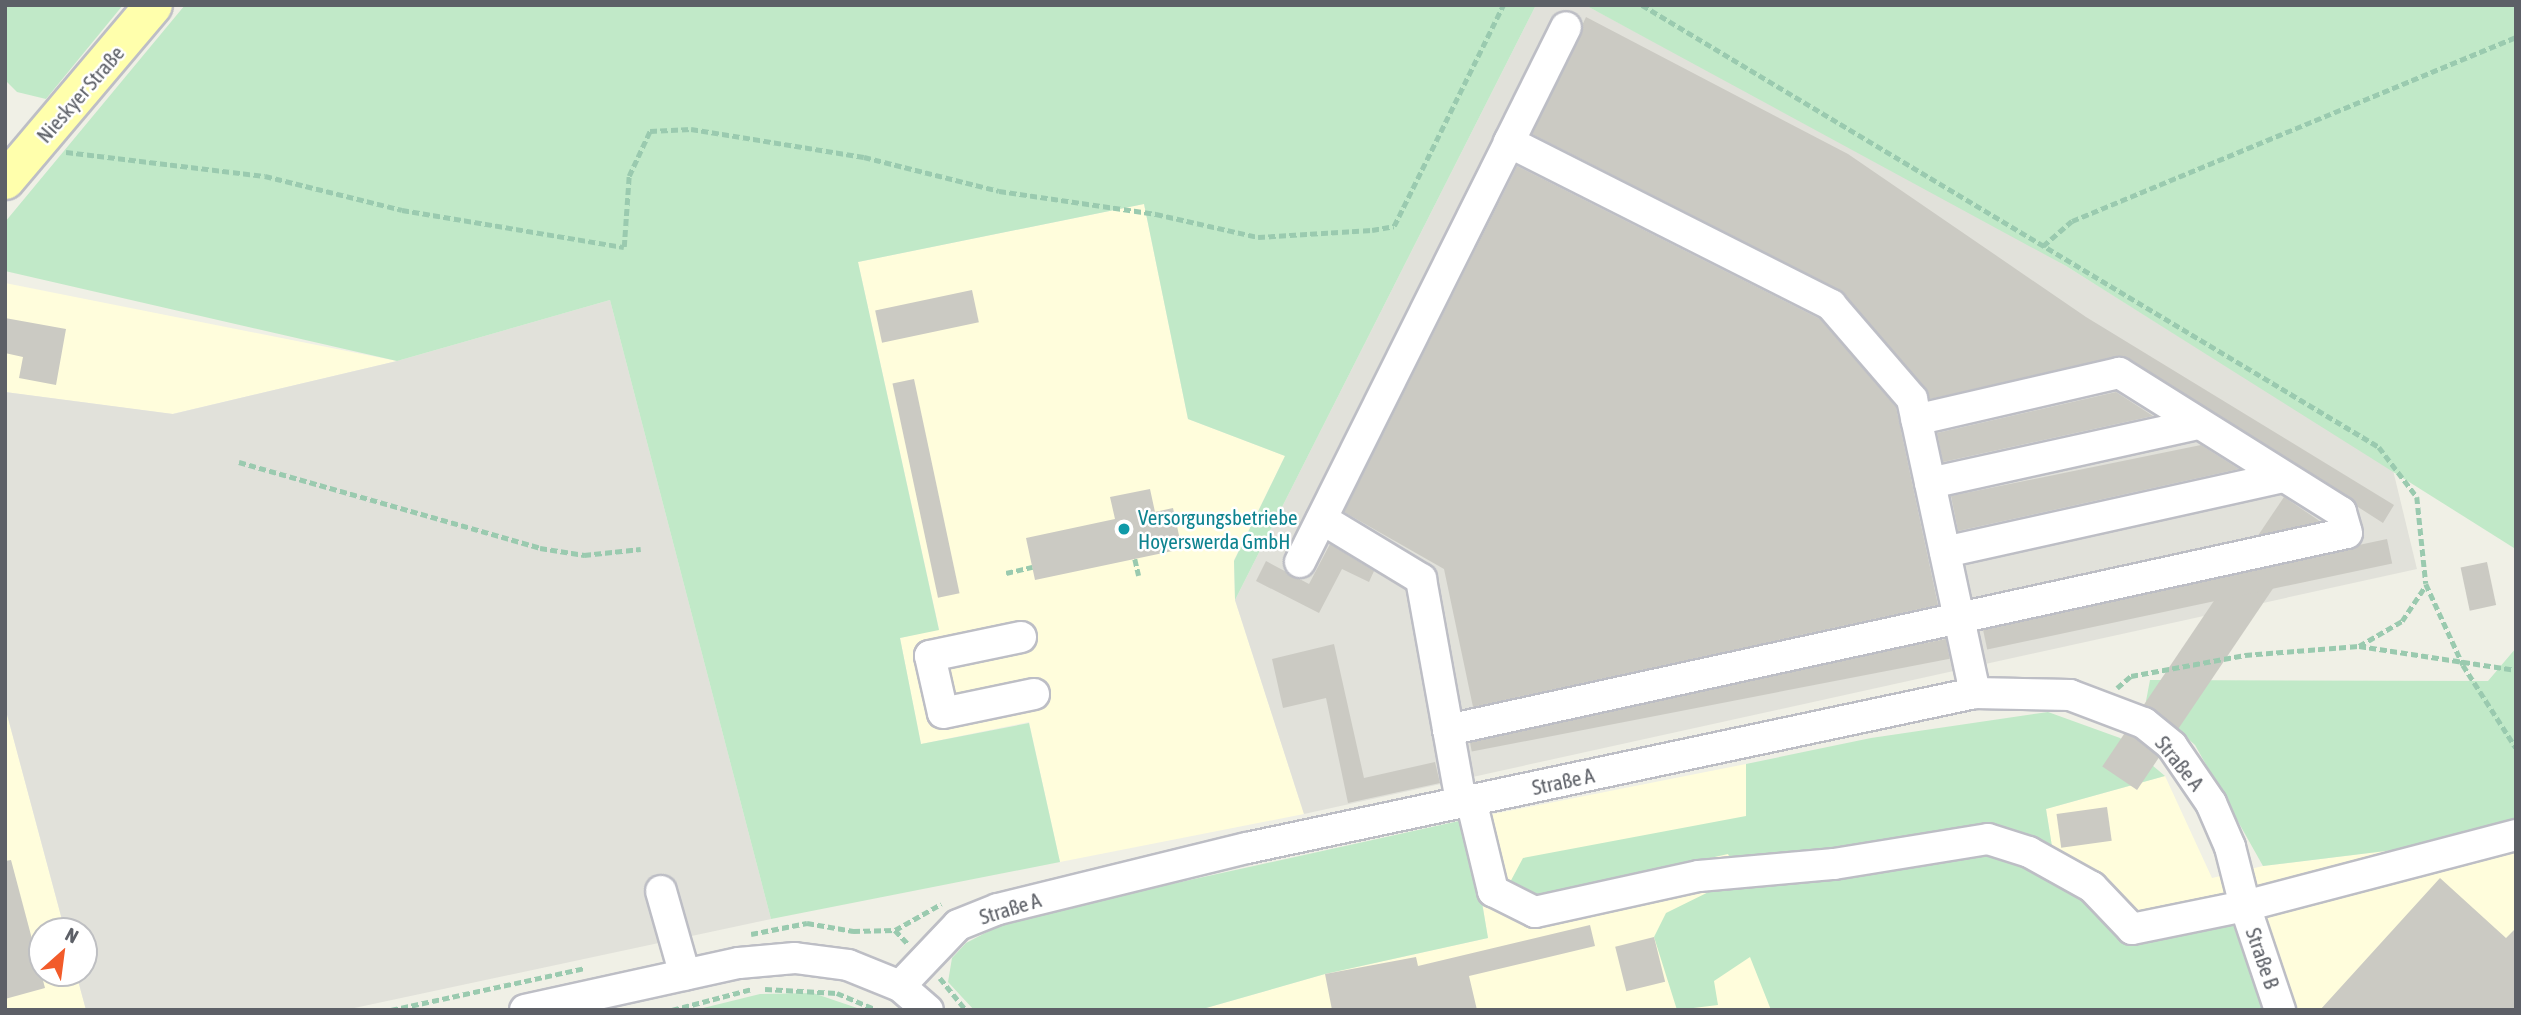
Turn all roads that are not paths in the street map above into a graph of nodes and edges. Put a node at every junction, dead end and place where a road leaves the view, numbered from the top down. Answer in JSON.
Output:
{"nodes":[{"id":1,"x":153,"y":5,"type":"edge"},
{"id":2,"x":1566,"y":27,"type":"dead end"},
{"id":3,"x":1509,"y":142,"type":"junction"},
{"id":4,"x":5,"y":180,"type":"edge"},
{"id":5,"x":1916,"y":420,"type":"junction"},
{"id":6,"x":2199,"y":424,"type":"junction"},
{"id":7,"x":2284,"y":477,"type":"junction"},
{"id":8,"x":1930,"y":483,"type":"junction"},
{"id":9,"x":1322,"y":519,"type":"junction"},
{"id":10,"x":1945,"y":552,"type":"junction"},
{"id":11,"x":1300,"y":562,"type":"dead end"},
{"id":12,"x":1959,"y":617,"type":"junction"},
{"id":13,"x":1021,"y":637,"type":"dead end"},
{"id":14,"x":1975,"y":693,"type":"junction"},
{"id":15,"x":1034,"y":694,"type":"dead end"},
{"id":16,"x":1448,"y":730,"type":"junction"},
{"id":17,"x":1466,"y":802,"type":"junction"},
{"id":18,"x":2516,"y":835,"type":"edge"},
{"id":19,"x":661,"y":891,"type":"dead end"},
{"id":20,"x":2245,"y":906,"type":"junction"},
{"id":21,"x":685,"y":975,"type":"junction"},
{"id":22,"x":900,"y":986,"type":"junction"},
{"id":23,"x":525,"y":1010,"type":"edge"},
{"id":24,"x":928,"y":1010,"type":"edge"},
{"id":25,"x":2280,"y":1010,"type":"edge"}],
"edges":[{"from":1,"to":4,"type":"main road","name":"Nieskyer Straße"},
{"from":2,"to":3,"type":"street"},
{"from":3,"to":5,"type":"street"},
{"from":3,"to":9,"type":"street"},
{"from":5,"to":6,"type":"street"},
{"from":5,"to":8,"type":"street"},
{"from":6,"to":7,"type":"street"},
{"from":6,"to":8,"type":"street"},
{"from":7,"to":10,"type":"street"},
{"from":7,"to":12,"type":"street"},
{"from":8,"to":10,"type":"street"},
{"from":9,"to":11,"type":"street"},
{"from":9,"to":16,"type":"street"},
{"from":10,"to":12,"type":"street"},
{"from":12,"to":14,"type":"street"},
{"from":12,"to":16,"type":"street"},
{"from":13,"to":15,"type":"street"},
{"from":14,"to":17,"type":"street","name":"Straße A"},
{"from":14,"to":20,"type":"street","name":"Straße A"},
{"from":16,"to":17,"type":"street"},
{"from":17,"to":20,"type":"street"},
{"from":17,"to":22,"type":"street","name":"Straße A"},
{"from":18,"to":20,"type":"street"},
{"from":19,"to":21,"type":"street"},
{"from":20,"to":25,"type":"street","name":"Straße B"},
{"from":21,"to":22,"type":"street"},
{"from":21,"to":23,"type":"street"},
{"from":22,"to":24,"type":"street"}]}
